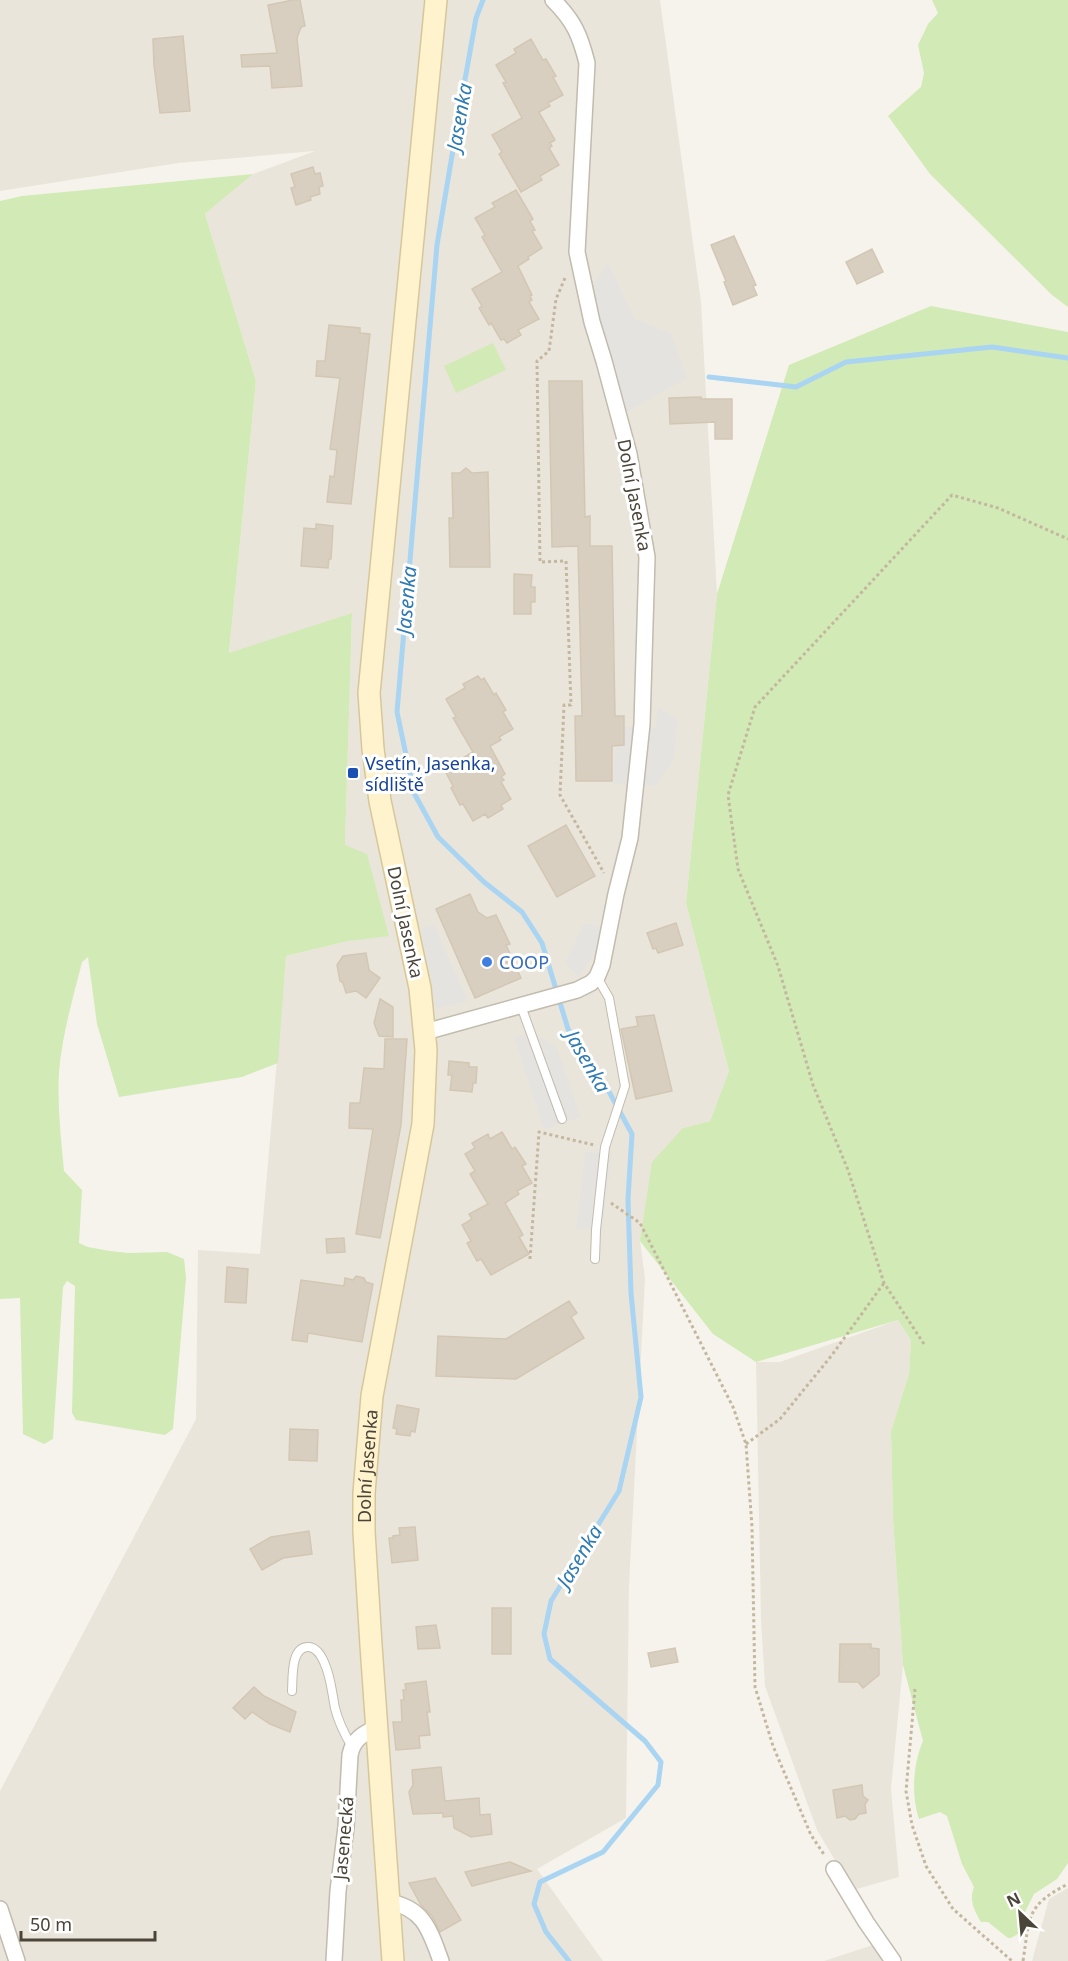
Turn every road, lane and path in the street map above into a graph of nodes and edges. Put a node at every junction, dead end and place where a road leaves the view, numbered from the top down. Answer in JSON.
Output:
{"nodes":[{"id":1,"x":436,"y":0,"type":"edge"},
{"id":2,"x":553,"y":0,"type":"edge"},
{"id":3,"x":577,"y":252,"type":"junction"},
{"id":4,"x":1068,"y":539,"type":"edge"},
{"id":5,"x":616,"y":894,"type":"junction"},
{"id":6,"x":597,"y":976,"type":"junction"},
{"id":7,"x":521,"y":1006,"type":"junction"},
{"id":8,"x":425,"y":1032,"type":"junction"},
{"id":9,"x":562,"y":1119,"type":"dead end"},
{"id":10,"x":605,"y":1147,"type":"junction"},
{"id":11,"x":599,"y":1196,"type":"junction"},
{"id":12,"x":530,"y":1259,"type":"dead end"},
{"id":13,"x":596,"y":1259,"type":"dead end"},
{"id":14,"x":884,"y":1283,"type":"junction"},
{"id":15,"x":924,"y":1344,"type":"dead end"},
{"id":16,"x":746,"y":1444,"type":"junction"},
{"id":17,"x":915,"y":1689,"type":"dead end"},
{"id":18,"x":292,"y":1690,"type":"dead end"},
{"id":19,"x":377,"y":1727,"type":"junction"},
{"id":20,"x":352,"y":1747,"type":"junction"},
{"id":21,"x":834,"y":1869,"type":"joint"},
{"id":22,"x":1068,"y":1884,"type":"edge"},
{"id":23,"x":389,"y":1902,"type":"junction"},
{"id":24,"x":0,"y":1910,"type":"edge"},
{"id":25,"x":17,"y":1961,"type":"edge"},
{"id":26,"x":334,"y":1961,"type":"edge"},
{"id":27,"x":393,"y":1961,"type":"edge"},
{"id":28,"x":441,"y":1961,"type":"edge"},
{"id":29,"x":893,"y":1961,"type":"edge"},
{"id":30,"x":1012,"y":1961,"type":"edge"},
{"id":31,"x":1023,"y":1961,"type":"edge"}],
"edges":[{"from":1,"to":8,"type":"street","name":"Dolní Jasenka"},
{"from":2,"to":3,"type":"street","name":"Dolní Jasenka"},
{"from":3,"to":5,"type":"street","name":"Dolní Jasenka"},
{"from":3,"to":5,"type":"path"},
{"from":4,"to":14,"type":"path"},
{"from":5,"to":6,"type":"street","name":"Dolní Jasenka"},
{"from":6,"to":7,"type":"street"},
{"from":6,"to":10,"type":"lane"},
{"from":7,"to":8,"type":"street"},
{"from":7,"to":9,"type":"lane"},
{"from":8,"to":19,"type":"street","name":"Dolní Jasenka"},
{"from":10,"to":11,"type":"lane"},
{"from":10,"to":12,"type":"path"},
{"from":11,"to":13,"type":"lane"},
{"from":11,"to":16,"type":"path"},
{"from":14,"to":15,"type":"path"},
{"from":14,"to":16,"type":"path"},
{"from":16,"to":21,"type":"path"},
{"from":17,"to":30,"type":"path"},
{"from":18,"to":20,"type":"lane"},
{"from":19,"to":20,"type":"street"},
{"from":19,"to":23,"type":"street","name":"Dolní Jasenka"},
{"from":20,"to":26,"type":"street","name":"Jasenecká"},
{"from":21,"to":29,"type":"street"},
{"from":22,"to":31,"type":"path"},
{"from":23,"to":27,"type":"street","name":"Dolní Jasenka"},
{"from":23,"to":28,"type":"street"},
{"from":24,"to":25,"type":"street"}]}
